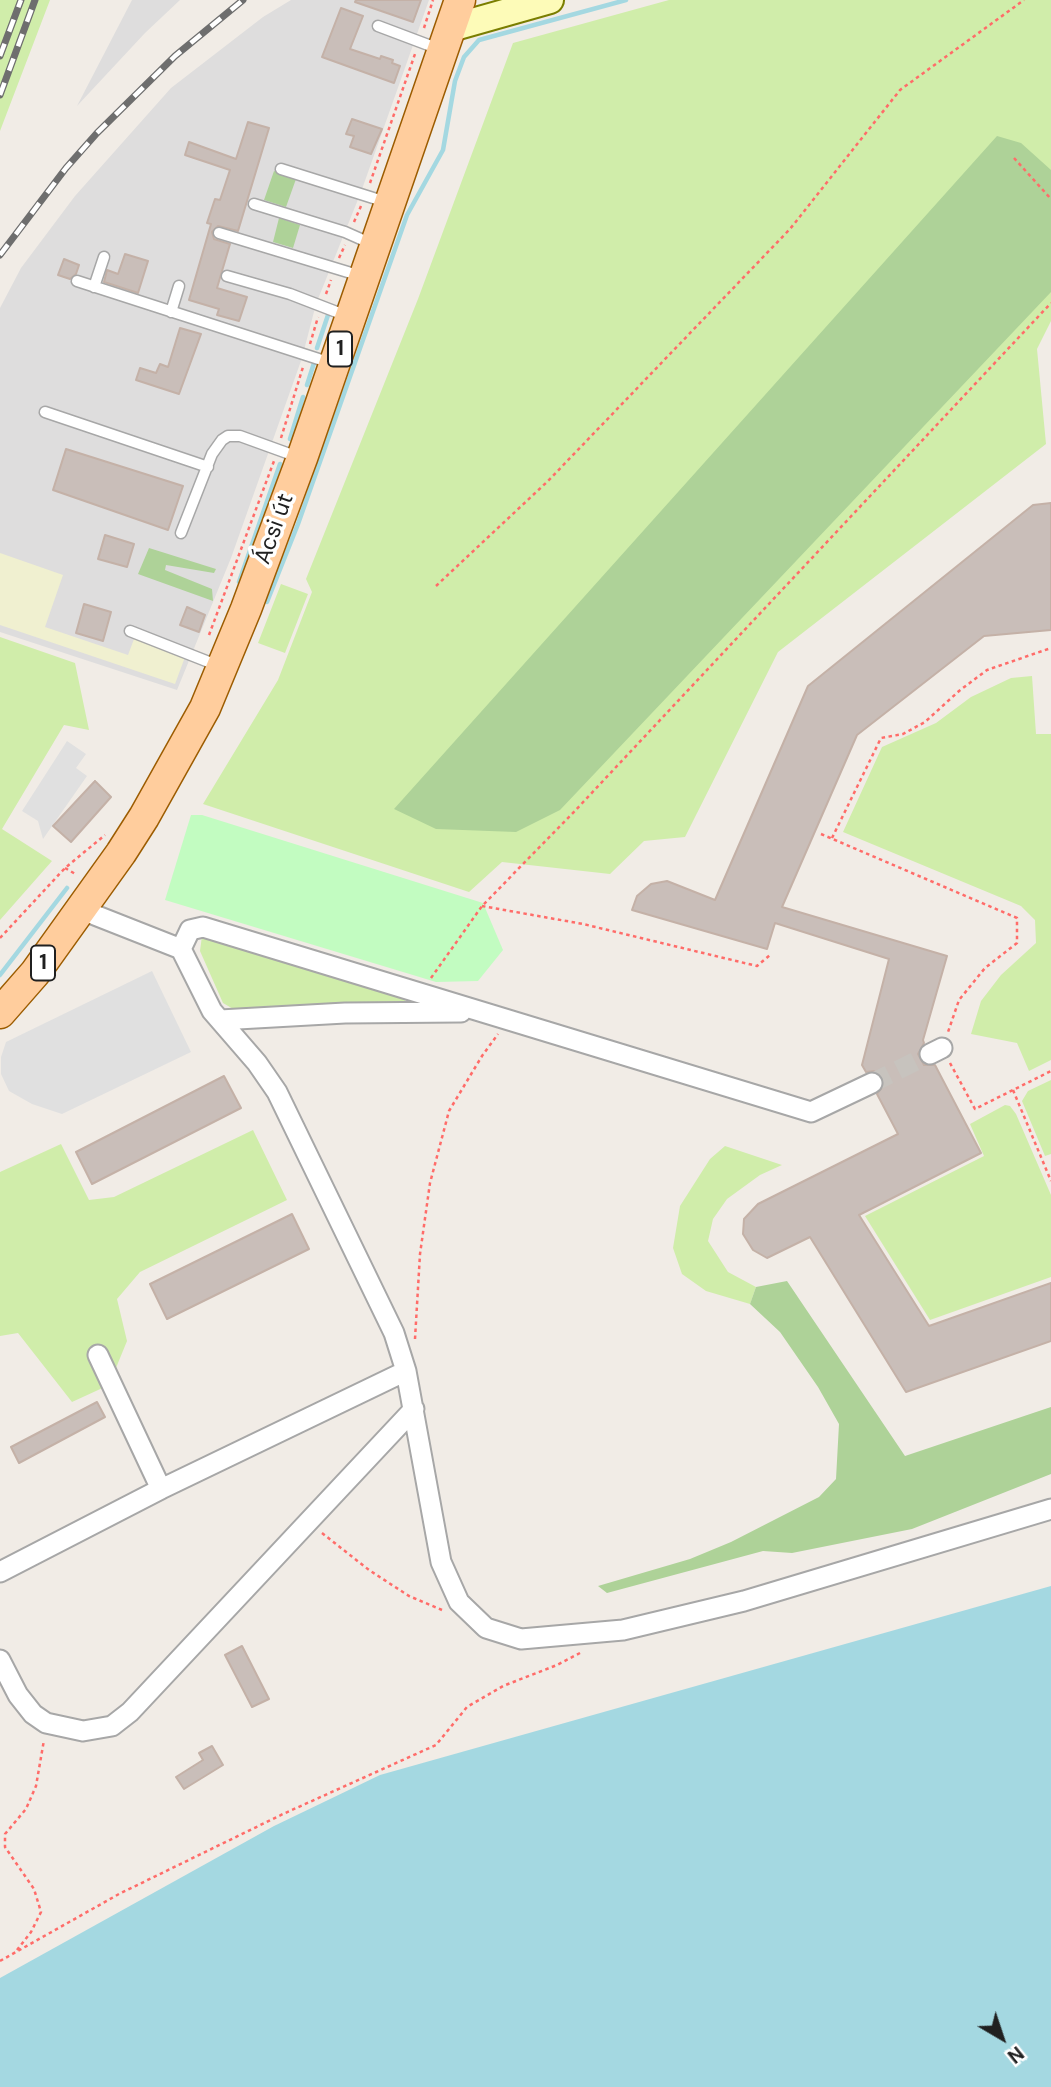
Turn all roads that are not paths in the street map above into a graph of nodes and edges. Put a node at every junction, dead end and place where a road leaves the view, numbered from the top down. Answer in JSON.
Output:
{"nodes":[{"id":1,"x":550,"y":0,"type":"edge"},
{"id":2,"x":378,"y":26,"type":"dead end"},
{"id":3,"x":451,"y":26,"type":"edge"},
{"id":4,"x":281,"y":169,"type":"dead end"},
{"id":5,"x":390,"y":203,"type":"junction"},
{"id":6,"x":254,"y":204,"type":"dead end"},
{"id":7,"x":219,"y":233,"type":"dead end"},
{"id":8,"x":375,"y":245,"type":"junction"},
{"id":9,"x":104,"y":257,"type":"dead end"},
{"id":10,"x":227,"y":276,"type":"dead end"},
{"id":11,"x":364,"y":278,"type":"junction"},
{"id":12,"x":77,"y":281,"type":"dead end"},
{"id":13,"x":179,"y":286,"type":"dead end"},
{"id":14,"x":94,"y":287,"type":"junction"},
{"id":15,"x":171,"y":312,"type":"junction"},
{"id":16,"x":351,"y":318,"type":"junction"},
{"id":17,"x":334,"y":364,"type":"junction"},
{"id":18,"x":45,"y":412,"type":"dead end"},
{"id":19,"x":302,"y":458,"type":"junction"},
{"id":20,"x":208,"y":467,"type":"junction"},
{"id":21,"x":181,"y":533,"type":"dead end"},
{"id":22,"x":130,"y":631,"type":"dead end"},
{"id":23,"x":223,"y":667,"type":"junction"},
{"id":24,"x":82,"y":910,"type":"junction"},
{"id":25,"x":181,"y":949,"type":"junction"},
{"id":26,"x":413,"y":990,"type":"junction"},
{"id":27,"x":477,"y":1012,"type":"junction"},
{"id":28,"x":0,"y":1013,"type":"edge"},
{"id":29,"x":405,"y":1013,"type":"junction"},
{"id":30,"x":220,"y":1020,"type":"junction"},
{"id":31,"x":872,"y":1083,"type":"tunnel mouth"},
{"id":32,"x":99,"y":1355,"type":"dead end"},
{"id":33,"x":406,"y":1371,"type":"junction"},
{"id":34,"x":414,"y":1409,"type":"junction"},
{"id":35,"x":161,"y":1489,"type":"junction"},
{"id":36,"x":1051,"y":1509,"type":"edge"},
{"id":37,"x":0,"y":1572,"type":"edge"},
{"id":38,"x":0,"y":1660,"type":"edge"}],
"edges":[{"from":1,"to":3,"type":"street"},
{"from":2,"to":3,"type":"lane"},
{"from":3,"to":5,"type":"main road","name":"Ácsi út","number":"1"},
{"from":4,"to":5,"type":"lane"},
{"from":5,"to":8,"type":"main road","name":"Ácsi út","number":"1"},
{"from":6,"to":8,"type":"lane"},
{"from":7,"to":11,"type":"lane"},
{"from":8,"to":11,"type":"main road","name":"Ácsi út","number":"1"},
{"from":9,"to":14,"type":"lane"},
{"from":10,"to":16,"type":"lane"},
{"from":11,"to":16,"type":"main road","name":"Ácsi út","number":"1"},
{"from":12,"to":14,"type":"lane"},
{"from":13,"to":15,"type":"lane"},
{"from":14,"to":15,"type":"lane"},
{"from":15,"to":17,"type":"lane"},
{"from":16,"to":17,"type":"main road","name":"Ácsi út","number":"1"},
{"from":17,"to":19,"type":"main road","name":"Ácsi út","number":"1"},
{"from":18,"to":20,"type":"lane"},
{"from":19,"to":20,"type":"lane"},
{"from":19,"to":23,"type":"main road","name":"Ácsi út","number":"1"},
{"from":20,"to":21,"type":"lane"},
{"from":22,"to":23,"type":"lane"},
{"from":23,"to":24,"type":"main road","name":"Ácsi út","number":"1"},
{"from":24,"to":25,"type":"street"},
{"from":24,"to":28,"type":"main road","name":"Ácsi út","number":"1"},
{"from":25,"to":26,"type":"street"},
{"from":25,"to":30,"type":"street"},
{"from":26,"to":27,"type":"street"},
{"from":26,"to":29,"type":"street"},
{"from":27,"to":29,"type":"street"},
{"from":27,"to":31,"type":"street"},
{"from":29,"to":30,"type":"street"},
{"from":30,"to":33,"type":"street"},
{"from":32,"to":35,"type":"street"},
{"from":33,"to":34,"type":"street"},
{"from":33,"to":35,"type":"street"},
{"from":34,"to":36,"type":"street"},
{"from":34,"to":38,"type":"street"},
{"from":35,"to":37,"type":"street"}]}
